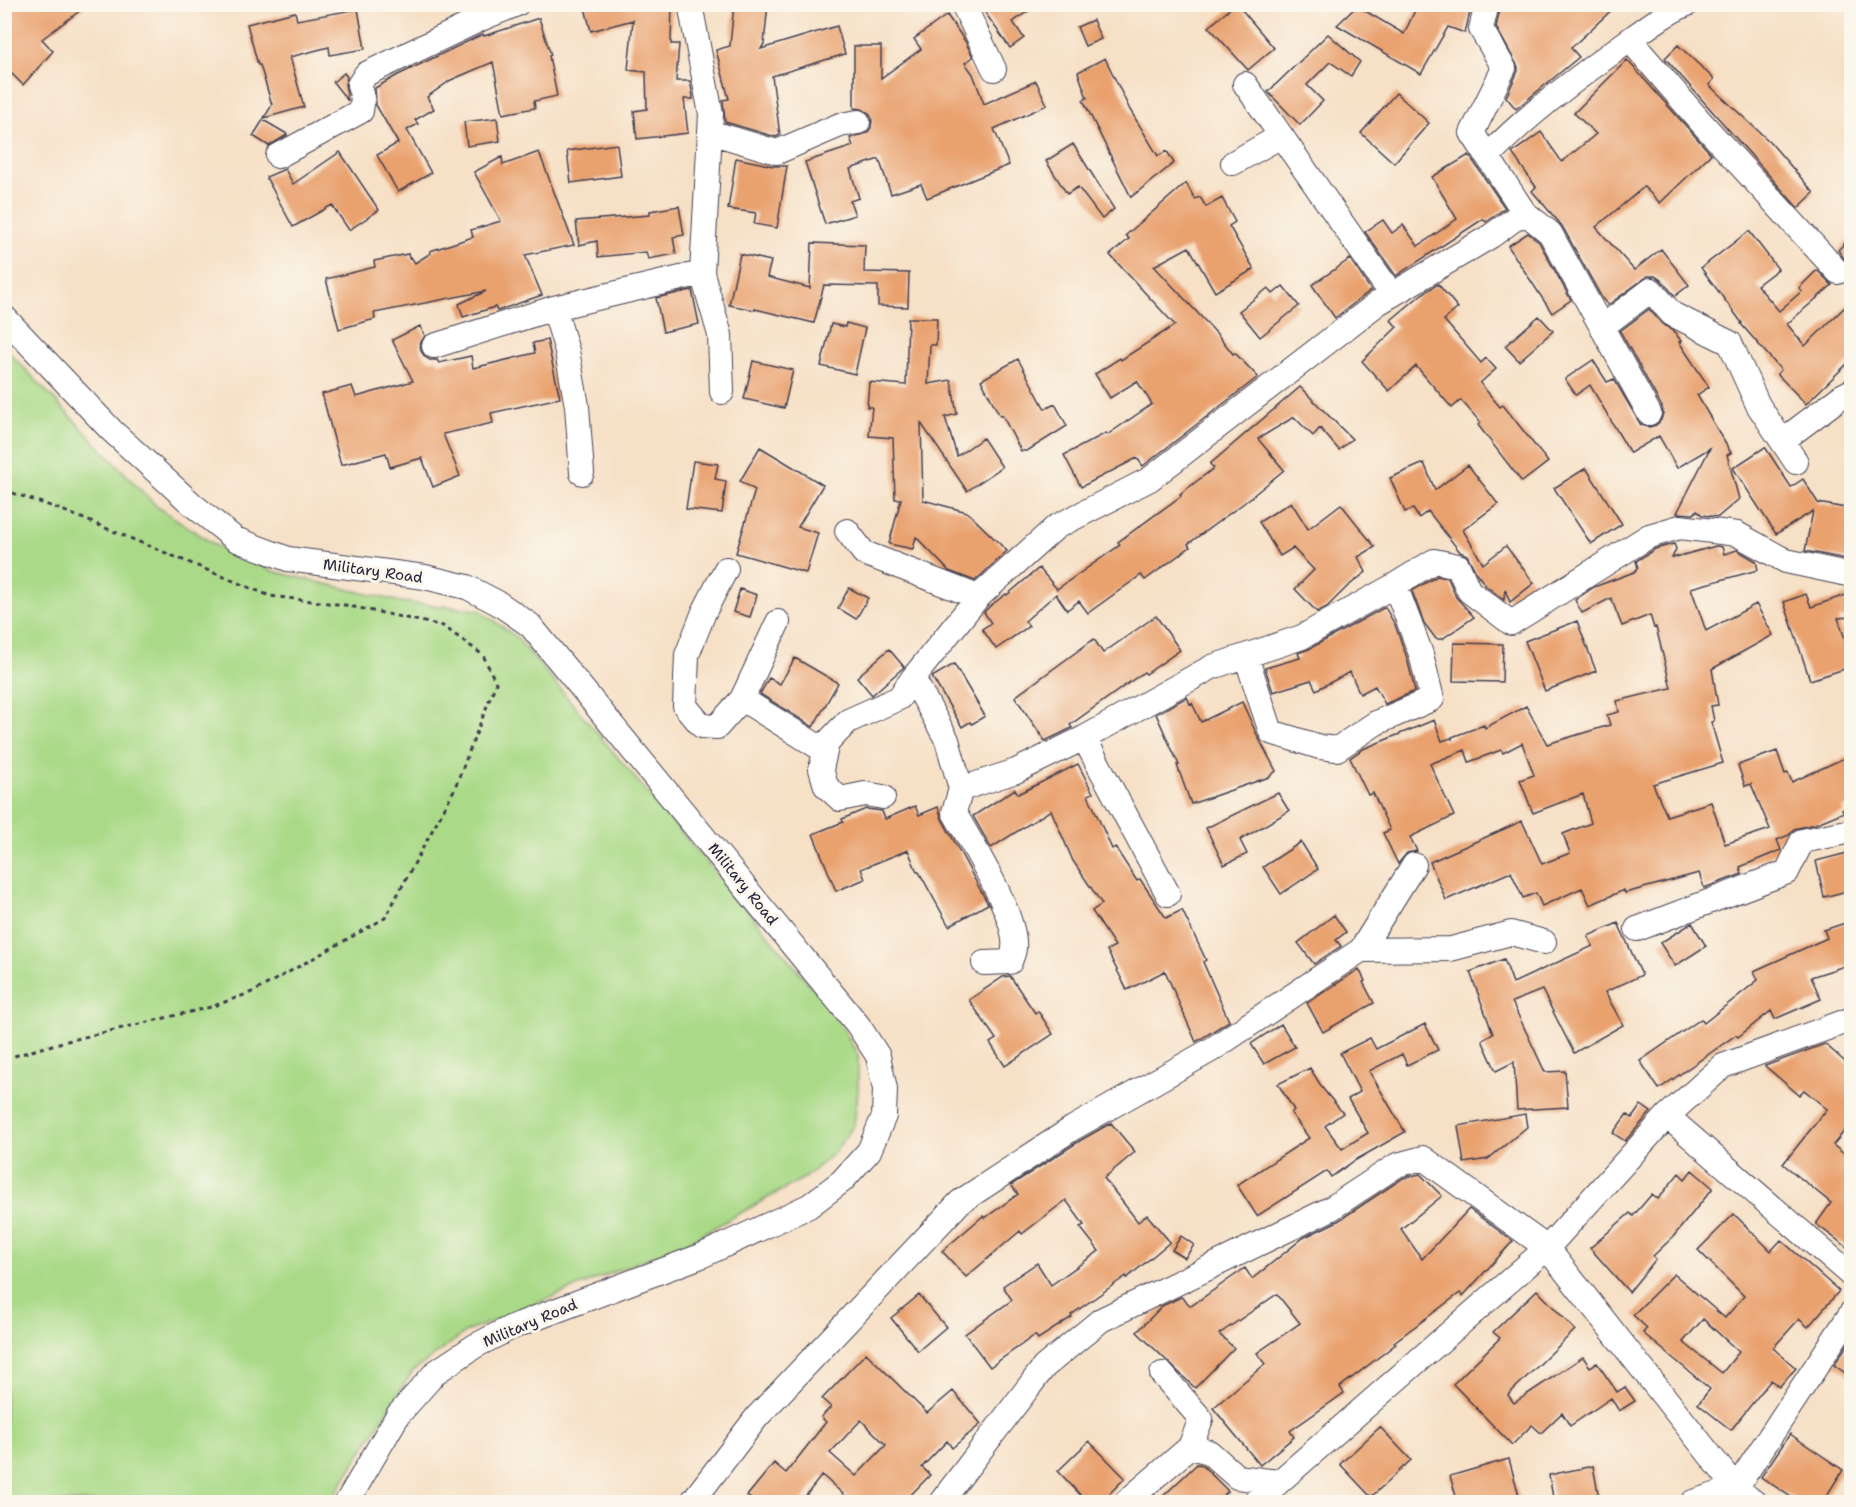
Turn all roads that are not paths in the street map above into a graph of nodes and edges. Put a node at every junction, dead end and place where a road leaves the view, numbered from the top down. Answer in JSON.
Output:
{"nodes":[{"id":1,"x":517,"y":4,"type":"edge"},
{"id":2,"x":690,"y":4,"type":"edge"},
{"id":3,"x":963,"y":4,"type":"edge"},
{"id":4,"x":1487,"y":4,"type":"edge"},
{"id":5,"x":1687,"y":4,"type":"edge"},
{"id":6,"x":1630,"y":40,"type":"junction"},
{"id":7,"x":994,"y":69,"type":"dead end"},
{"id":8,"x":1245,"y":84,"type":"dead end"},
{"id":9,"x":858,"y":122,"type":"dead end"},
{"id":10,"x":710,"y":132,"type":"junction"},
{"id":11,"x":1281,"y":136,"type":"junction"},
{"id":12,"x":278,"y":156,"type":"dead end"},
{"id":13,"x":1488,"y":156,"type":"junction"},
{"id":14,"x":1233,"y":163,"type":"dead end"},
{"id":15,"x":1524,"y":212,"type":"junction"},
{"id":16,"x":1838,"y":272,"type":"dead end"},
{"id":17,"x":702,"y":273,"type":"junction"},
{"id":18,"x":1392,"y":295,"type":"junction"},
{"id":19,"x":554,"y":308,"type":"junction"},
{"id":20,"x":4,"y":317,"type":"edge"},
{"id":21,"x":1602,"y":327,"type":"junction"},
{"id":22,"x":434,"y":346,"type":"dead end"},
{"id":23,"x":1851,"y":391,"type":"edge"},
{"id":24,"x":722,"y":392,"type":"dead end"},
{"id":25,"x":1649,"y":413,"type":"dead end"},
{"id":26,"x":1782,"y":441,"type":"junction"},
{"id":27,"x":1796,"y":462,"type":"dead end"},
{"id":28,"x":582,"y":473,"type":"dead end"},
{"id":29,"x":847,"y":531,"type":"dead end"},
{"id":30,"x":726,"y":569,"type":"dead end"},
{"id":31,"x":1851,"y":575,"type":"edge"},
{"id":32,"x":1395,"y":585,"type":"junction"},
{"id":33,"x":978,"y":597,"type":"junction"},
{"id":34,"x":778,"y":622,"type":"dead end"},
{"id":35,"x":1246,"y":656,"type":"junction"},
{"id":36,"x":913,"y":678,"type":"junction"},
{"id":37,"x":742,"y":699,"type":"junction"},
{"id":38,"x":1084,"y":738,"type":"junction"},
{"id":39,"x":827,"y":743,"type":"junction"},
{"id":40,"x":961,"y":789,"type":"junction"},
{"id":41,"x":884,"y":796,"type":"dead end"},
{"id":42,"x":1851,"y":831,"type":"edge"},
{"id":43,"x":1414,"y":865,"type":"dead end"},
{"id":44,"x":1168,"y":894,"type":"dead end"},
{"id":45,"x":1637,"y":929,"type":"dead end"},
{"id":46,"x":1544,"y":942,"type":"dead end"},
{"id":47,"x":1361,"y":950,"type":"junction"},
{"id":48,"x":984,"y":963,"type":"dead end"},
{"id":49,"x":1851,"y":1019,"type":"edge"},
{"id":50,"x":1667,"y":1116,"type":"junction"},
{"id":51,"x":1547,"y":1248,"type":"junction"},
{"id":52,"x":1851,"y":1276,"type":"edge"},
{"id":53,"x":1851,"y":1312,"type":"edge"},
{"id":54,"x":1162,"y":1374,"type":"dead end"},
{"id":55,"x":1190,"y":1447,"type":"junction"},
{"id":56,"x":1279,"y":1482,"type":"junction"},
{"id":57,"x":1745,"y":1495,"type":"edge"},
{"id":58,"x":347,"y":1503,"type":"edge"},
{"id":59,"x":692,"y":1503,"type":"edge"},
{"id":60,"x":940,"y":1503,"type":"edge"},
{"id":61,"x":1126,"y":1503,"type":"edge"},
{"id":62,"x":1255,"y":1503,"type":"edge"},
{"id":63,"x":1693,"y":1503,"type":"edge"}],
"edges":[{"from":1,"to":12,"type":"street"},
{"from":2,"to":10,"type":"street"},
{"from":3,"to":7,"type":"street"},
{"from":4,"to":13,"type":"street"},
{"from":5,"to":6,"type":"street"},
{"from":6,"to":13,"type":"street"},
{"from":6,"to":16,"type":"street"},
{"from":8,"to":11,"type":"street"},
{"from":9,"to":10,"type":"street"},
{"from":10,"to":17,"type":"street"},
{"from":11,"to":14,"type":"street"},
{"from":11,"to":18,"type":"street"},
{"from":13,"to":15,"type":"street"},
{"from":15,"to":18,"type":"street"},
{"from":15,"to":21,"type":"street"},
{"from":17,"to":19,"type":"street"},
{"from":17,"to":24,"type":"street"},
{"from":18,"to":33,"type":"street"},
{"from":19,"to":22,"type":"street"},
{"from":19,"to":28,"type":"street"},
{"from":20,"to":58,"type":"street","name":"Military Road"},
{"from":21,"to":25,"type":"street"},
{"from":21,"to":26,"type":"street"},
{"from":23,"to":26,"type":"street"},
{"from":26,"to":27,"type":"street"},
{"from":29,"to":33,"type":"street"},
{"from":30,"to":37,"type":"street"},
{"from":31,"to":32,"type":"street"},
{"from":32,"to":35,"type":"street"},
{"from":32,"to":35,"type":"street"},
{"from":33,"to":36,"type":"street"},
{"from":34,"to":37,"type":"street"},
{"from":35,"to":38,"type":"street"},
{"from":36,"to":39,"type":"street"},
{"from":36,"to":40,"type":"street"},
{"from":37,"to":39,"type":"street"},
{"from":38,"to":40,"type":"street"},
{"from":38,"to":44,"type":"street"},
{"from":39,"to":41,"type":"street"},
{"from":40,"to":48,"type":"street"},
{"from":42,"to":45,"type":"street"},
{"from":43,"to":47,"type":"street"},
{"from":46,"to":47,"type":"street"},
{"from":47,"to":59,"type":"street"},
{"from":49,"to":50,"type":"street"},
{"from":50,"to":51,"type":"street"},
{"from":50,"to":52,"type":"street"},
{"from":51,"to":56,"type":"street"},
{"from":51,"to":57,"type":"street"},
{"from":51,"to":60,"type":"street"},
{"from":53,"to":57,"type":"street"},
{"from":54,"to":55,"type":"street"},
{"from":55,"to":56,"type":"street"},
{"from":55,"to":61,"type":"street"},
{"from":56,"to":62,"type":"street"},
{"from":57,"to":63,"type":"street"}]}
